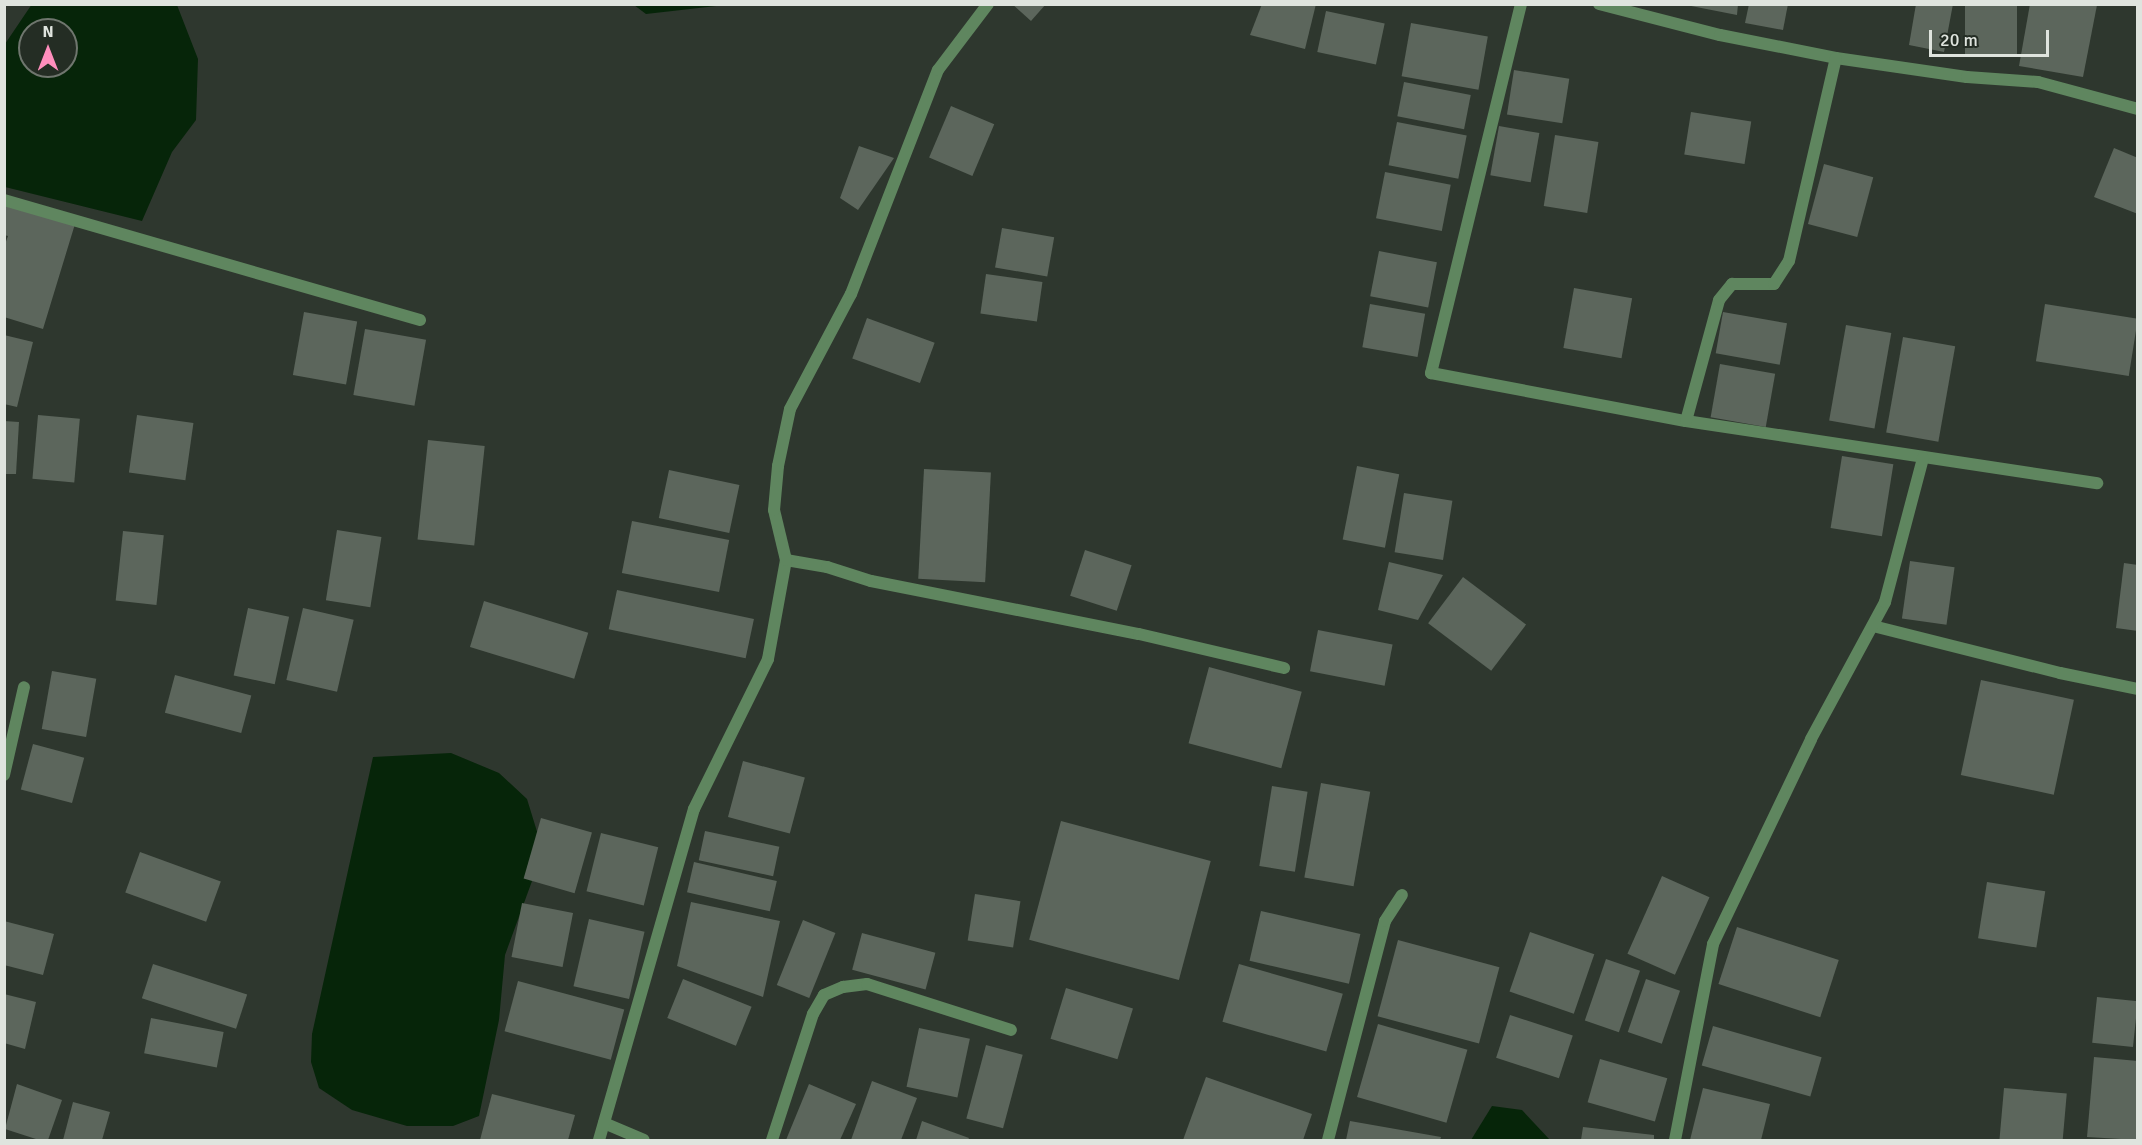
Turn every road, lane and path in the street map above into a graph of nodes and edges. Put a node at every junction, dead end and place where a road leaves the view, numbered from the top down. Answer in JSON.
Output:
{"nodes":[{"id":1,"x":988,"y":4,"type":"edge"},
{"id":2,"x":1521,"y":4,"type":"edge"},
{"id":3,"x":1599,"y":4,"type":"edge"},
{"id":4,"x":1836,"y":58,"type":"junction"},
{"id":5,"x":2138,"y":109,"type":"edge"},
{"id":6,"x":4,"y":200,"type":"edge"},
{"id":7,"x":420,"y":320,"type":"dead end"},
{"id":8,"x":1686,"y":421,"type":"junction"},
{"id":9,"x":1923,"y":458,"type":"junction"},
{"id":10,"x":2097,"y":483,"type":"dead end"},
{"id":11,"x":786,"y":560,"type":"junction"},
{"id":12,"x":1873,"y":626,"type":"junction"},
{"id":13,"x":1284,"y":668,"type":"dead end"},
{"id":14,"x":24,"y":687,"type":"dead end"},
{"id":15,"x":2138,"y":689,"type":"edge"},
{"id":16,"x":4,"y":775,"type":"edge"},
{"id":17,"x":1402,"y":895,"type":"dead end"},
{"id":18,"x":1011,"y":1030,"type":"dead end"},
{"id":19,"x":604,"y":1124,"type":"junction"},
{"id":20,"x":599,"y":1140,"type":"edge"},
{"id":21,"x":644,"y":1140,"type":"edge"},
{"id":22,"x":772,"y":1140,"type":"edge"},
{"id":23,"x":1328,"y":1140,"type":"edge"},
{"id":24,"x":1675,"y":1140,"type":"edge"}],
"edges":[{"from":1,"to":11,"type":"street"},
{"from":2,"to":8,"type":"street"},
{"from":3,"to":4,"type":"street"},
{"from":4,"to":5,"type":"street"},
{"from":4,"to":8,"type":"street"},
{"from":6,"to":7,"type":"street"},
{"from":8,"to":9,"type":"street"},
{"from":9,"to":10,"type":"street"},
{"from":9,"to":12,"type":"street"},
{"from":11,"to":13,"type":"street"},
{"from":11,"to":19,"type":"street"},
{"from":12,"to":15,"type":"street"},
{"from":12,"to":24,"type":"street"},
{"from":14,"to":16,"type":"street"},
{"from":17,"to":23,"type":"street"},
{"from":18,"to":22,"type":"street"},
{"from":19,"to":20,"type":"street"},
{"from":19,"to":21,"type":"street"}]}
